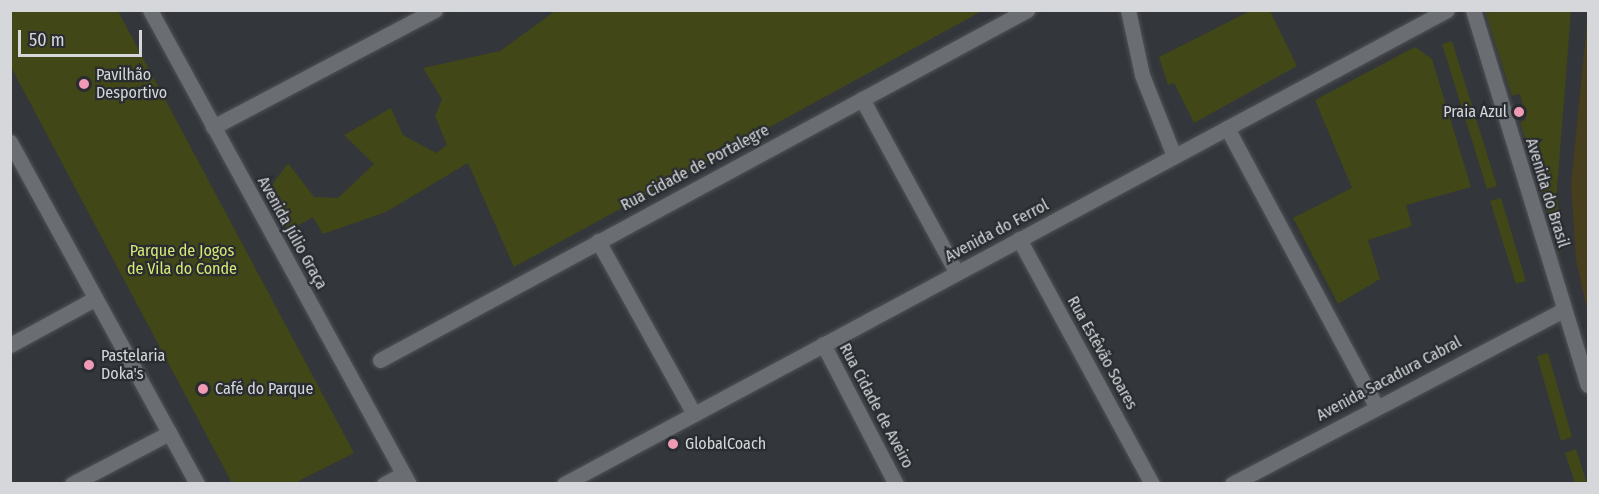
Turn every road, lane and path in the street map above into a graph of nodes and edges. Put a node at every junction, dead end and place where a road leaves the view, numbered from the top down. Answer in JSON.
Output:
{"nodes":[{"id":1,"x":150,"y":10,"type":"edge"},
{"id":2,"x":435,"y":10,"type":"edge"},
{"id":3,"x":1027,"y":10,"type":"edge"},
{"id":4,"x":1128,"y":10,"type":"edge"},
{"id":5,"x":1447,"y":10,"type":"edge"},
{"id":6,"x":1473,"y":10,"type":"edge"},
{"id":7,"x":862,"y":99,"type":"junction"},
{"id":8,"x":213,"y":127,"type":"junction"},
{"id":9,"x":1227,"y":128,"type":"junction"},
{"id":10,"x":10,"y":142,"type":"edge"},
{"id":11,"x":1174,"y":156,"type":"junction"},
{"id":12,"x":1020,"y":239,"type":"junction"},
{"id":13,"x":598,"y":241,"type":"junction"},
{"id":14,"x":957,"y":273,"type":"junction"},
{"id":15,"x":94,"y":299,"type":"junction"},
{"id":16,"x":1564,"y":310,"type":"junction"},
{"id":17,"x":824,"y":344,"type":"junction"},
{"id":18,"x":10,"y":345,"type":"edge"},
{"id":19,"x":380,"y":360,"type":"dead end"},
{"id":20,"x":1588,"y":386,"type":"edge"},
{"id":21,"x":1376,"y":406,"type":"junction"},
{"id":22,"x":694,"y":414,"type":"junction"},
{"id":23,"x":169,"y":433,"type":"junction"},
{"id":24,"x":406,"y":478,"type":"edge"},
{"id":25,"x":72,"y":483,"type":"edge"},
{"id":26,"x":197,"y":483,"type":"edge"},
{"id":27,"x":384,"y":483,"type":"edge"},
{"id":28,"x":564,"y":483,"type":"edge"},
{"id":29,"x":896,"y":483,"type":"edge"},
{"id":30,"x":1152,"y":483,"type":"edge"},
{"id":31,"x":1232,"y":483,"type":"edge"}],
"edges":[{"from":1,"to":8,"type":"street","name":"Avenida Júlio Graça"},
{"from":2,"to":8,"type":"street"},
{"from":3,"to":7,"type":"street","name":"Rua Cidade de Portalegre"},
{"from":4,"to":11,"type":"street"},
{"from":5,"to":9,"type":"street","name":"Avenida do Ferrol"},
{"from":6,"to":16,"type":"street","name":"Avenida do Brasil"},
{"from":7,"to":13,"type":"street","name":"Rua Cidade de Portalegre"},
{"from":7,"to":14,"type":"street"},
{"from":8,"to":24,"type":"street","name":"Avenida Júlio Graça"},
{"from":9,"to":11,"type":"street","name":"Avenida do Ferrol"},
{"from":9,"to":21,"type":"street"},
{"from":10,"to":15,"type":"street"},
{"from":11,"to":12,"type":"street","name":"Avenida do Ferrol"},
{"from":12,"to":14,"type":"street","name":"Avenida do Ferrol"},
{"from":12,"to":30,"type":"street","name":"Rua Estêvão Soares"},
{"from":13,"to":19,"type":"street","name":"Rua Cidade de Portalegre"},
{"from":13,"to":22,"type":"street"},
{"from":14,"to":17,"type":"street","name":"Avenida do Ferrol"},
{"from":15,"to":18,"type":"street"},
{"from":15,"to":23,"type":"street"},
{"from":16,"to":20,"type":"street","name":"Avenida do Brasil"},
{"from":16,"to":21,"type":"street","name":"Avenida Sacadura Cabral"},
{"from":17,"to":22,"type":"street","name":"Avenida do Ferrol"},
{"from":17,"to":29,"type":"street","name":"Rua Cidade de Aveiro"},
{"from":21,"to":31,"type":"street","name":"Avenida Sacadura Cabral"},
{"from":22,"to":28,"type":"street","name":"Avenida do Ferrol"},
{"from":23,"to":25,"type":"street"},
{"from":23,"to":26,"type":"street"},
{"from":24,"to":27,"type":"street","name":"Avenida Júlio Graça"}]}
